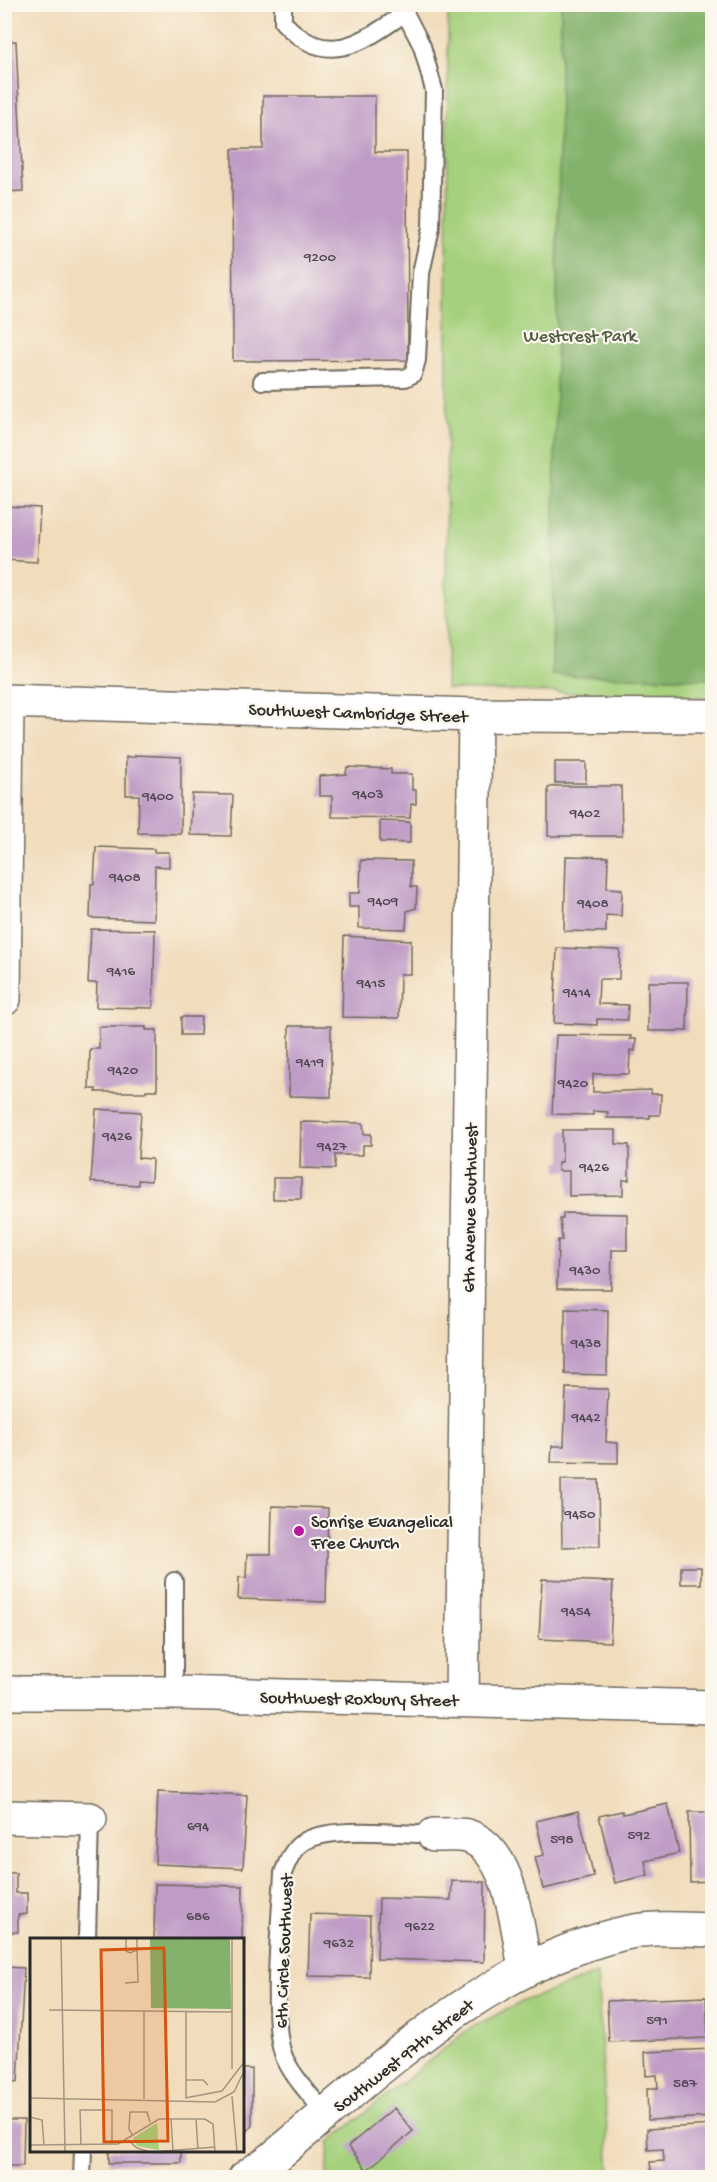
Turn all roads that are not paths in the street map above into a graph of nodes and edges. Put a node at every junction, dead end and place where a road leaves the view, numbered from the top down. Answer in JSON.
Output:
{"nodes":[{"id":1,"x":283,"y":4,"type":"edge"},
{"id":2,"x":406,"y":9,"type":"edge"},
{"id":3,"x":262,"y":381,"type":"dead end"},
{"id":4,"x":6,"y":701,"type":"edge"},
{"id":5,"x":475,"y":715,"type":"junction"},
{"id":6,"x":712,"y":716,"type":"edge"},
{"id":7,"x":4,"y":999,"type":"edge"},
{"id":8,"x":174,"y":1581,"type":"dead end"},
{"id":9,"x":4,"y":1693,"type":"edge"},
{"id":10,"x":174,"y":1693,"type":"junction"},
{"id":11,"x":462,"y":1700,"type":"junction"},
{"id":12,"x":712,"y":1707,"type":"edge"},
{"id":13,"x":4,"y":1817,"type":"edge"},
{"id":14,"x":90,"y":1819,"type":"joint"},
{"id":15,"x":434,"y":1835,"type":"joint"},
{"id":16,"x":712,"y":1930,"type":"edge"},
{"id":17,"x":87,"y":1938,"type":"edge"},
{"id":18,"x":525,"y":1967,"type":"junction"},
{"id":19,"x":326,"y":2115,"type":"junction"},
{"id":20,"x":83,"y":2152,"type":"edge"},
{"id":21,"x":279,"y":2168,"type":"edge"},
{"id":22,"x":82,"y":2178,"type":"edge"},
{"id":23,"x":245,"y":2178,"type":"edge"}],
"edges":[{"from":1,"to":2,"type":"lane"},
{"from":2,"to":3,"type":"lane"},
{"from":4,"to":5,"type":"street","name":"Southwest Cambridge Street"},
{"from":4,"to":7,"type":"street"},
{"from":5,"to":6,"type":"street","name":"Southwest Cambridge Street"},
{"from":5,"to":11,"type":"street","name":"6th Avenue Southwest"},
{"from":8,"to":10,"type":"lane"},
{"from":9,"to":10,"type":"street","name":"Southwest Roxbury Street"},
{"from":10,"to":11,"type":"street","name":"Southwest Roxbury Street"},
{"from":11,"to":12,"type":"street","name":"Southwest Roxbury Street"},
{"from":13,"to":14,"type":"street"},
{"from":14,"to":17,"type":"lane"},
{"from":15,"to":18,"type":"street","name":"6th Circle Southwest"},
{"from":15,"to":19,"type":"lane","name":"6th Circle Southwest"},
{"from":16,"to":18,"type":"street","name":"Southwest 97th Street"},
{"from":18,"to":19,"type":"street","name":"Southwest 97th Street"},
{"from":19,"to":21,"type":"street","name":"Southwest 97th Street"},
{"from":20,"to":22,"type":"lane"},
{"from":21,"to":23,"type":"street","name":"Southwest 97th Street"}]}
